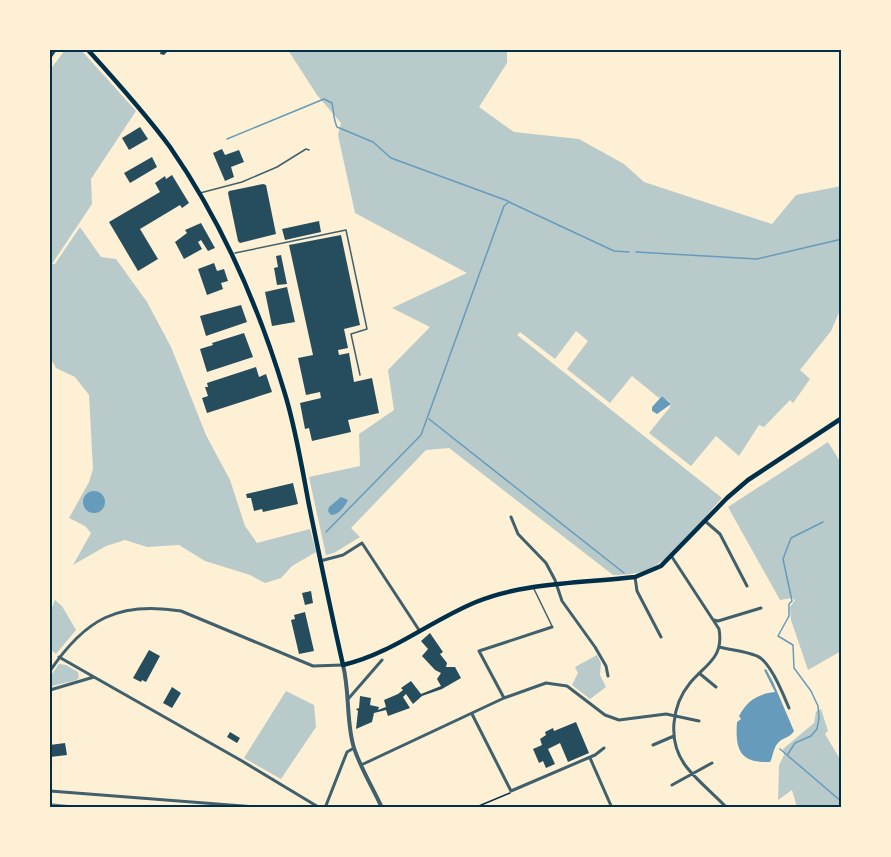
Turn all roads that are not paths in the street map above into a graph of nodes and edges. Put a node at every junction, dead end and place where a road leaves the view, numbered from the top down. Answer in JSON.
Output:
{"nodes":[{"id":1,"x":88,"y":50,"type":"edge"},
{"id":2,"x":309,"y":150,"type":"dead end"},
{"id":3,"x":199,"y":193,"type":"junction"},
{"id":4,"x":231,"y":254,"type":"junction"},
{"id":5,"x":360,"y":375,"type":"dead end"},
{"id":6,"x":842,"y":418,"type":"edge"},
{"id":7,"x":511,"y":517,"type":"dead end"},
{"id":8,"x":705,"y":521,"type":"junction"},
{"id":9,"x":672,"y":557,"type":"junction"},
{"id":10,"x":320,"y":561,"type":"junction"},
{"id":11,"x":635,"y":577,"type":"junction"},
{"id":12,"x":557,"y":586,"type":"junction"},
{"id":13,"x":747,"y":586,"type":"dead end"},
{"id":14,"x":534,"y":588,"type":"junction"},
{"id":15,"x":761,"y":608,"type":"dead end"},
{"id":16,"x":714,"y":620,"type":"junction"},
{"id":17,"x":552,"y":627,"type":"joint"},
{"id":18,"x":419,"y":630,"type":"junction"},
{"id":19,"x":661,"y":637,"type":"dead end"},
{"id":20,"x":719,"y":647,"type":"junction"},
{"id":21,"x":59,"y":657,"type":"junction"},
{"id":22,"x":382,"y":660,"type":"dead end"},
{"id":23,"x":343,"y":665,"type":"junction"},
{"id":24,"x":50,"y":671,"type":"edge"},
{"id":25,"x":699,"y":673,"type":"junction"},
{"id":26,"x":608,"y":676,"type":"dead end"},
{"id":27,"x":94,"y":677,"type":"junction"},
{"id":28,"x":716,"y":687,"type":"dead end"},
{"id":29,"x":50,"y":690,"type":"edge"},
{"id":30,"x":349,"y":698,"type":"junction"},
{"id":31,"x":504,"y":698,"type":"junction"},
{"id":32,"x":789,"y":708,"type":"dead end"},
{"id":33,"x":471,"y":714,"type":"junction"},
{"id":34,"x":675,"y":716,"type":"junction"},
{"id":35,"x":699,"y":721,"type":"dead end"},
{"id":36,"x":674,"y":736,"type":"junction"},
{"id":37,"x":653,"y":745,"type":"dead end"},
{"id":38,"x":354,"y":748,"type":"junction"},
{"id":39,"x":604,"y":748,"type":"dead end"},
{"id":40,"x":590,"y":758,"type":"junction"},
{"id":41,"x":712,"y":763,"type":"dead end"},
{"id":42,"x":362,"y":765,"type":"junction"},
{"id":43,"x":694,"y":775,"type":"junction"},
{"id":44,"x":672,"y":786,"type":"dead end"},
{"id":45,"x":50,"y":791,"type":"edge"},
{"id":46,"x":270,"y":807,"type":"edge"},
{"id":47,"x":320,"y":807,"type":"edge"},
{"id":48,"x":325,"y":807,"type":"edge"},
{"id":49,"x":382,"y":807,"type":"edge"},
{"id":50,"x":612,"y":807,"type":"edge"},
{"id":51,"x":727,"y":807,"type":"edge"}],
"edges":[{"from":1,"to":3,"type":"main road"},
{"from":2,"to":3,"type":"lane"},
{"from":3,"to":4,"type":"main road"},
{"from":4,"to":5,"type":"lane"},
{"from":4,"to":10,"type":"main road"},
{"from":6,"to":8,"type":"main road"},
{"from":7,"to":12,"type":"street"},
{"from":8,"to":9,"type":"main road"},
{"from":8,"to":13,"type":"street"},
{"from":9,"to":11,"type":"main road"},
{"from":9,"to":16,"type":"street"},
{"from":10,"to":18,"type":"street"},
{"from":10,"to":23,"type":"main road"},
{"from":11,"to":12,"type":"main road"},
{"from":11,"to":19,"type":"street"},
{"from":12,"to":14,"type":"main road"},
{"from":12,"to":26,"type":"street"},
{"from":14,"to":17,"type":"lane"},
{"from":14,"to":18,"type":"main road"},
{"from":15,"to":16,"type":"street"},
{"from":16,"to":20,"type":"street"},
{"from":17,"to":31,"type":"street"},
{"from":18,"to":23,"type":"main road"},
{"from":20,"to":25,"type":"street"},
{"from":20,"to":32,"type":"street"},
{"from":21,"to":23,"type":"street"},
{"from":21,"to":24,"type":"street"},
{"from":21,"to":27,"type":"street"},
{"from":22,"to":30,"type":"street"},
{"from":23,"to":30,"type":"street"},
{"from":25,"to":28,"type":"street"},
{"from":25,"to":34,"type":"street"},
{"from":27,"to":29,"type":"street"},
{"from":27,"to":47,"type":"street"},
{"from":30,"to":38,"type":"street"},
{"from":31,"to":33,"type":"street"},
{"from":31,"to":34,"type":"street"},
{"from":33,"to":40,"type":"street"},
{"from":33,"to":42,"type":"street"},
{"from":34,"to":35,"type":"street"},
{"from":34,"to":36,"type":"street"},
{"from":36,"to":37,"type":"street"},
{"from":36,"to":43,"type":"street"},
{"from":38,"to":42,"type":"street"},
{"from":38,"to":48,"type":"street"},
{"from":39,"to":40,"type":"street"},
{"from":40,"to":50,"type":"street"},
{"from":41,"to":43,"type":"street"},
{"from":42,"to":49,"type":"street"},
{"from":43,"to":44,"type":"street"},
{"from":43,"to":51,"type":"street"},
{"from":45,"to":46,"type":"street"}]}
